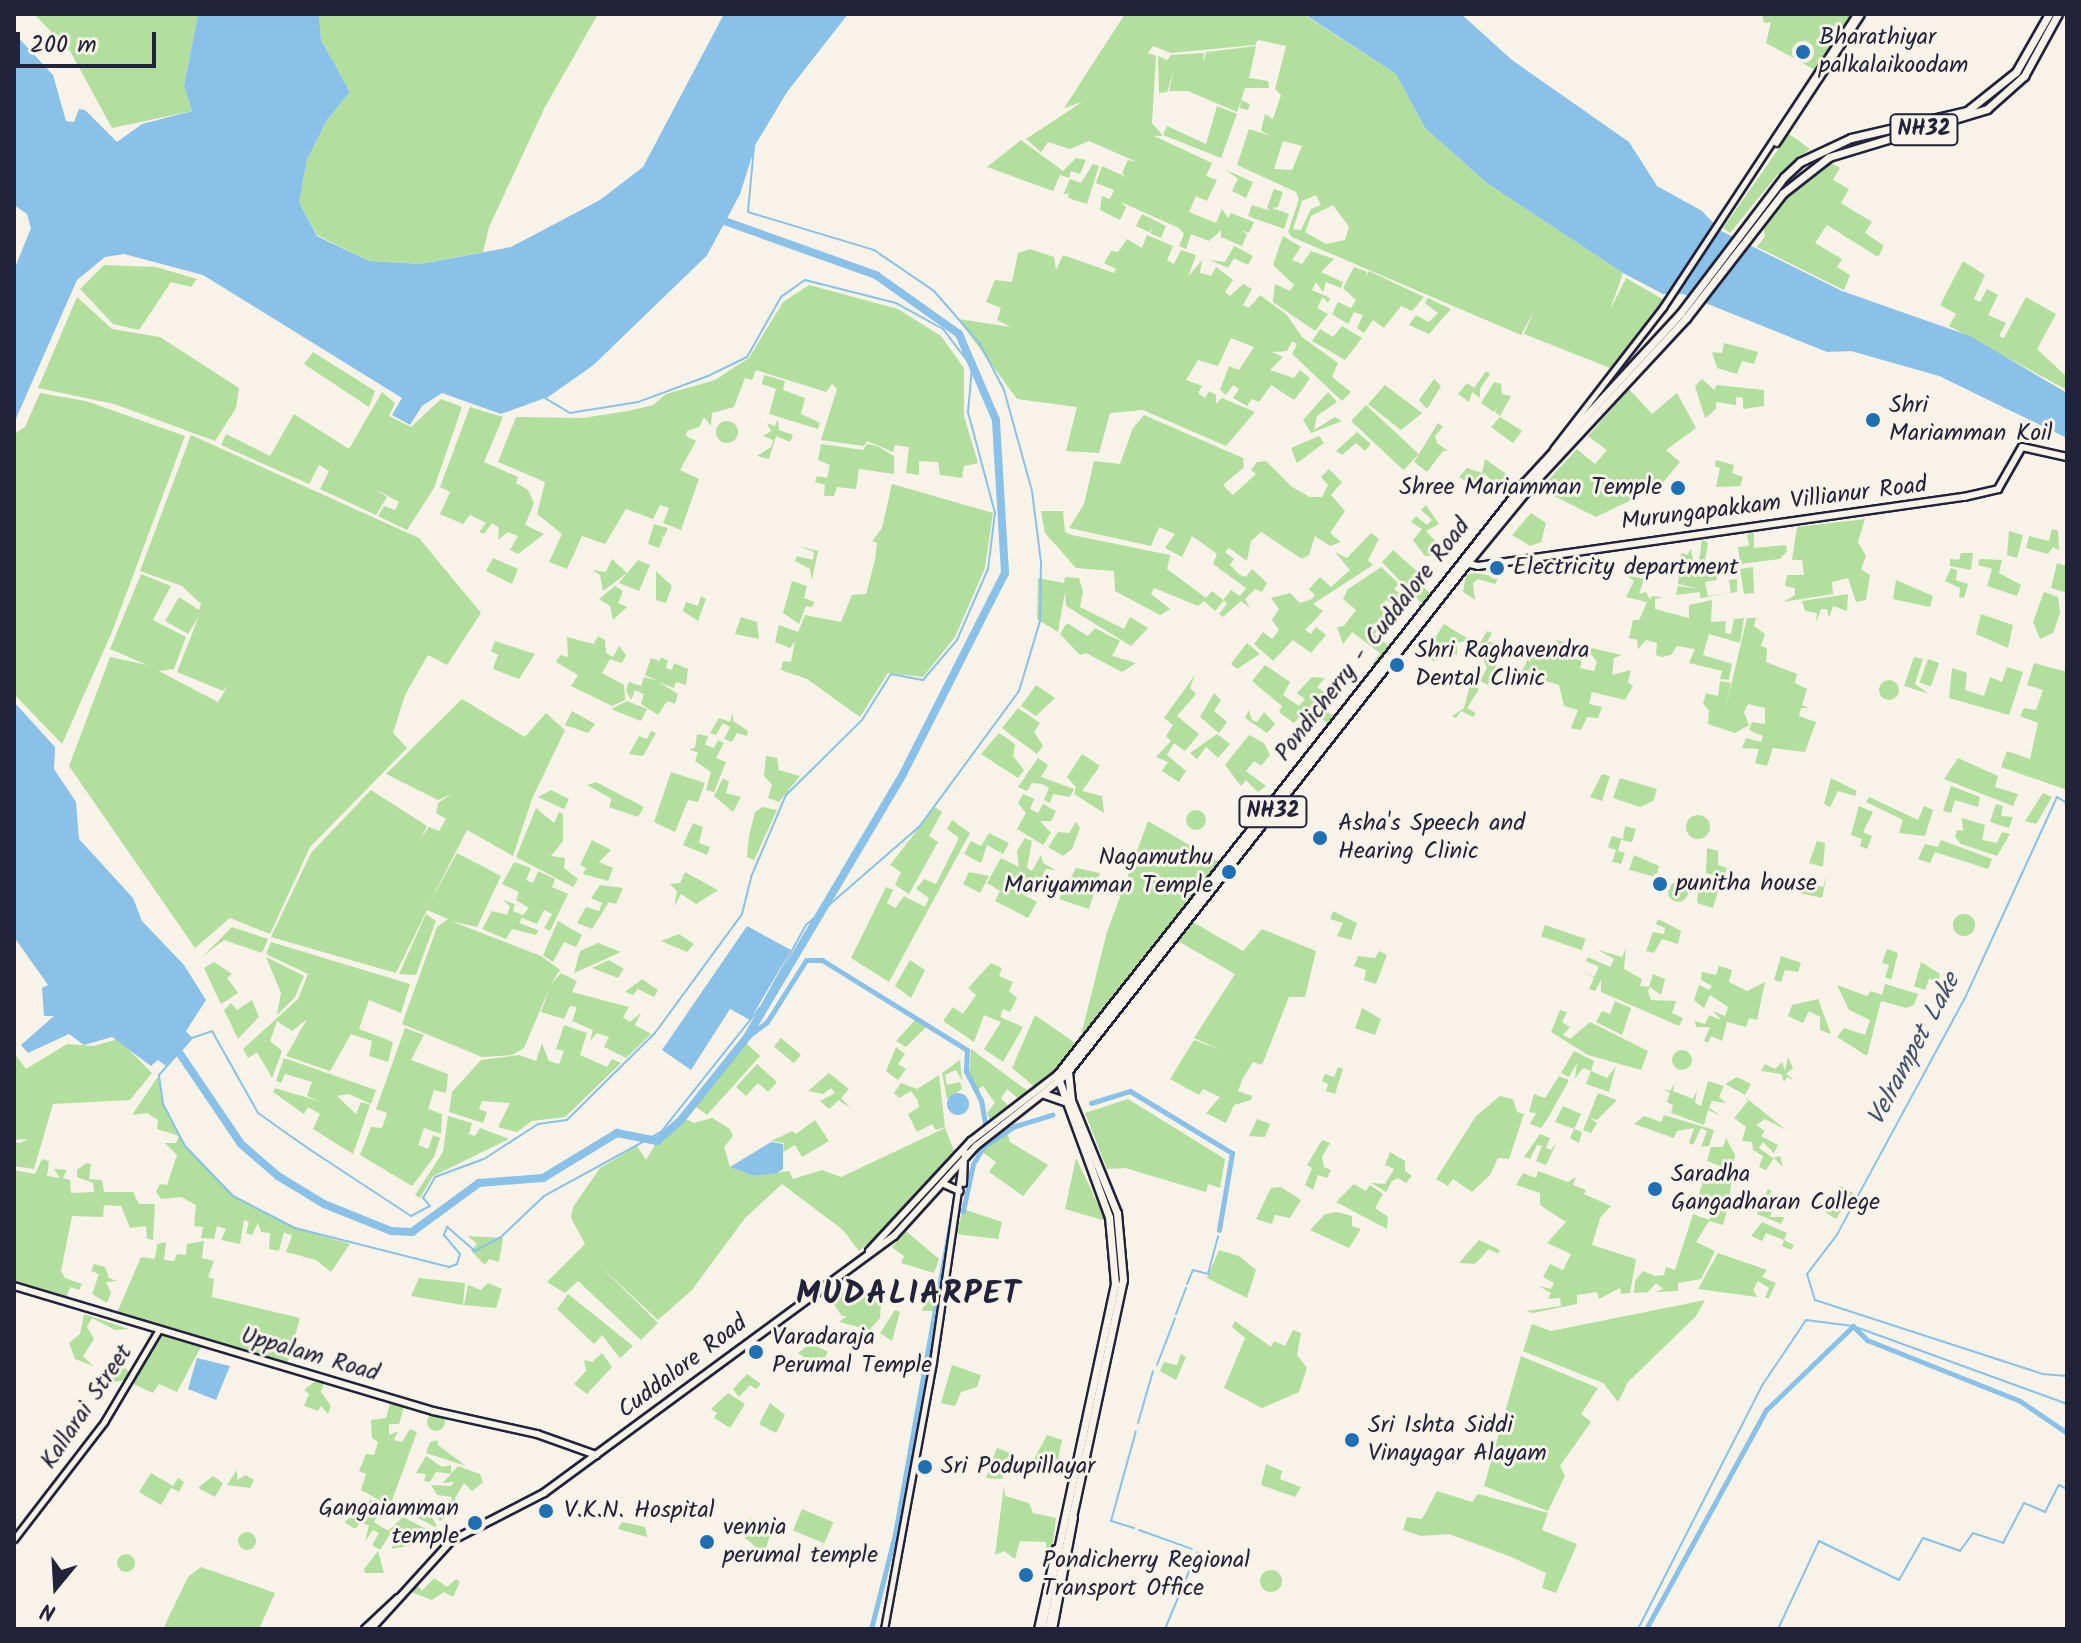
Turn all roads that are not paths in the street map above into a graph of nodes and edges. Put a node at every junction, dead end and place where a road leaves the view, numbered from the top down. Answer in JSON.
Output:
{"nodes":[{"id":1,"x":1858,"y":14,"type":"edge"},
{"id":2,"x":2049,"y":14,"type":"edge"},
{"id":3,"x":2058,"y":14,"type":"edge"},
{"id":4,"x":1762,"y":214,"type":"junction"},
{"id":5,"x":1683,"y":316,"type":"junction"},
{"id":6,"x":1551,"y":452,"type":"junction"},
{"id":7,"x":2067,"y":457,"type":"edge"},
{"id":8,"x":1464,"y":562,"type":"junction"},
{"id":9,"x":1060,"y":1076,"type":"junction"},
{"id":10,"x":1044,"y":1094,"type":"junction"},
{"id":11,"x":1064,"y":1101,"type":"junction"},
{"id":12,"x":999,"y":1124,"type":"junction"},
{"id":13,"x":1079,"y":1129,"type":"junction"},
{"id":14,"x":963,"y":1155,"type":"junction"},
{"id":15,"x":944,"y":1184,"type":"junction"},
{"id":16,"x":960,"y":1191,"type":"junction"},
{"id":17,"x":869,"y":1251,"type":"junction"},
{"id":18,"x":14,"y":1286,"type":"edge"},
{"id":19,"x":158,"y":1331,"type":"junction"},
{"id":20,"x":596,"y":1455,"type":"junction"},
{"id":21,"x":1070,"y":1518,"type":"junction"},
{"id":22,"x":14,"y":1539,"type":"edge"},
{"id":23,"x":398,"y":1598,"type":"junction"},
{"id":24,"x":365,"y":1629,"type":"edge"},
{"id":25,"x":371,"y":1629,"type":"edge"},
{"id":26,"x":884,"y":1629,"type":"edge"},
{"id":27,"x":1039,"y":1629,"type":"edge"},
{"id":28,"x":1051,"y":1629,"type":"edge"}],
"edges":[{"from":1,"to":6,"type":"street"},
{"from":2,"to":4,"type":"highway","number":"NH32"},
{"from":3,"to":4,"type":"highway","number":"NH32"},
{"from":4,"to":5,"type":"highway","number":"NH32"},
{"from":5,"to":6,"type":"highway","name":"Pondicherry - Cuddalore Road","number":"NH32"},
{"from":5,"to":8,"type":"highway","name":"Pondicherry - Cuddalore Road","number":"NH32"},
{"from":6,"to":8,"type":"highway","name":"Pondicherry - Cuddalore Road","number":"NH32"},
{"from":7,"to":8,"type":"main road","name":"Murungapakkam Villianur Road"},
{"from":8,"to":9,"type":"highway","name":"Pondicherry - Cuddalore Road","number":"NH32"},
{"from":9,"to":10,"type":"main road","name":"Cuddalore Road"},
{"from":9,"to":11,"type":"highway"},
{"from":9,"to":12,"type":"main road","name":"Cuddalore Road"},
{"from":9,"to":13,"type":"highway"},
{"from":10,"to":11,"type":"highway"},
{"from":10,"to":12,"type":"main road","name":"Cuddalore Road"},
{"from":11,"to":13,"type":"highway"},
{"from":12,"to":14,"type":"main road","name":"Cuddalore Road"},
{"from":13,"to":21,"type":"highway"},
{"from":14,"to":15,"type":"main road","name":"Cuddalore Road"},
{"from":14,"to":16,"type":"street"},
{"from":14,"to":17,"type":"main road","name":"Cuddalore Road"},
{"from":15,"to":16,"type":"main road"},
{"from":15,"to":17,"type":"main road","name":"Cuddalore Road"},
{"from":16,"to":26,"type":"street"},
{"from":17,"to":20,"type":"main road","name":"Cuddalore Road"},
{"from":18,"to":19,"type":"main road","name":"Uppalam Road"},
{"from":19,"to":20,"type":"main road","name":"Uppalam Road"},
{"from":19,"to":22,"type":"street","name":"Kallarai Street"},
{"from":20,"to":23,"type":"main road","name":"Cuddalore Road"},
{"from":21,"to":27,"type":"highway"},
{"from":21,"to":28,"type":"highway"},
{"from":23,"to":24,"type":"main road"},
{"from":23,"to":25,"type":"main road"}]}
